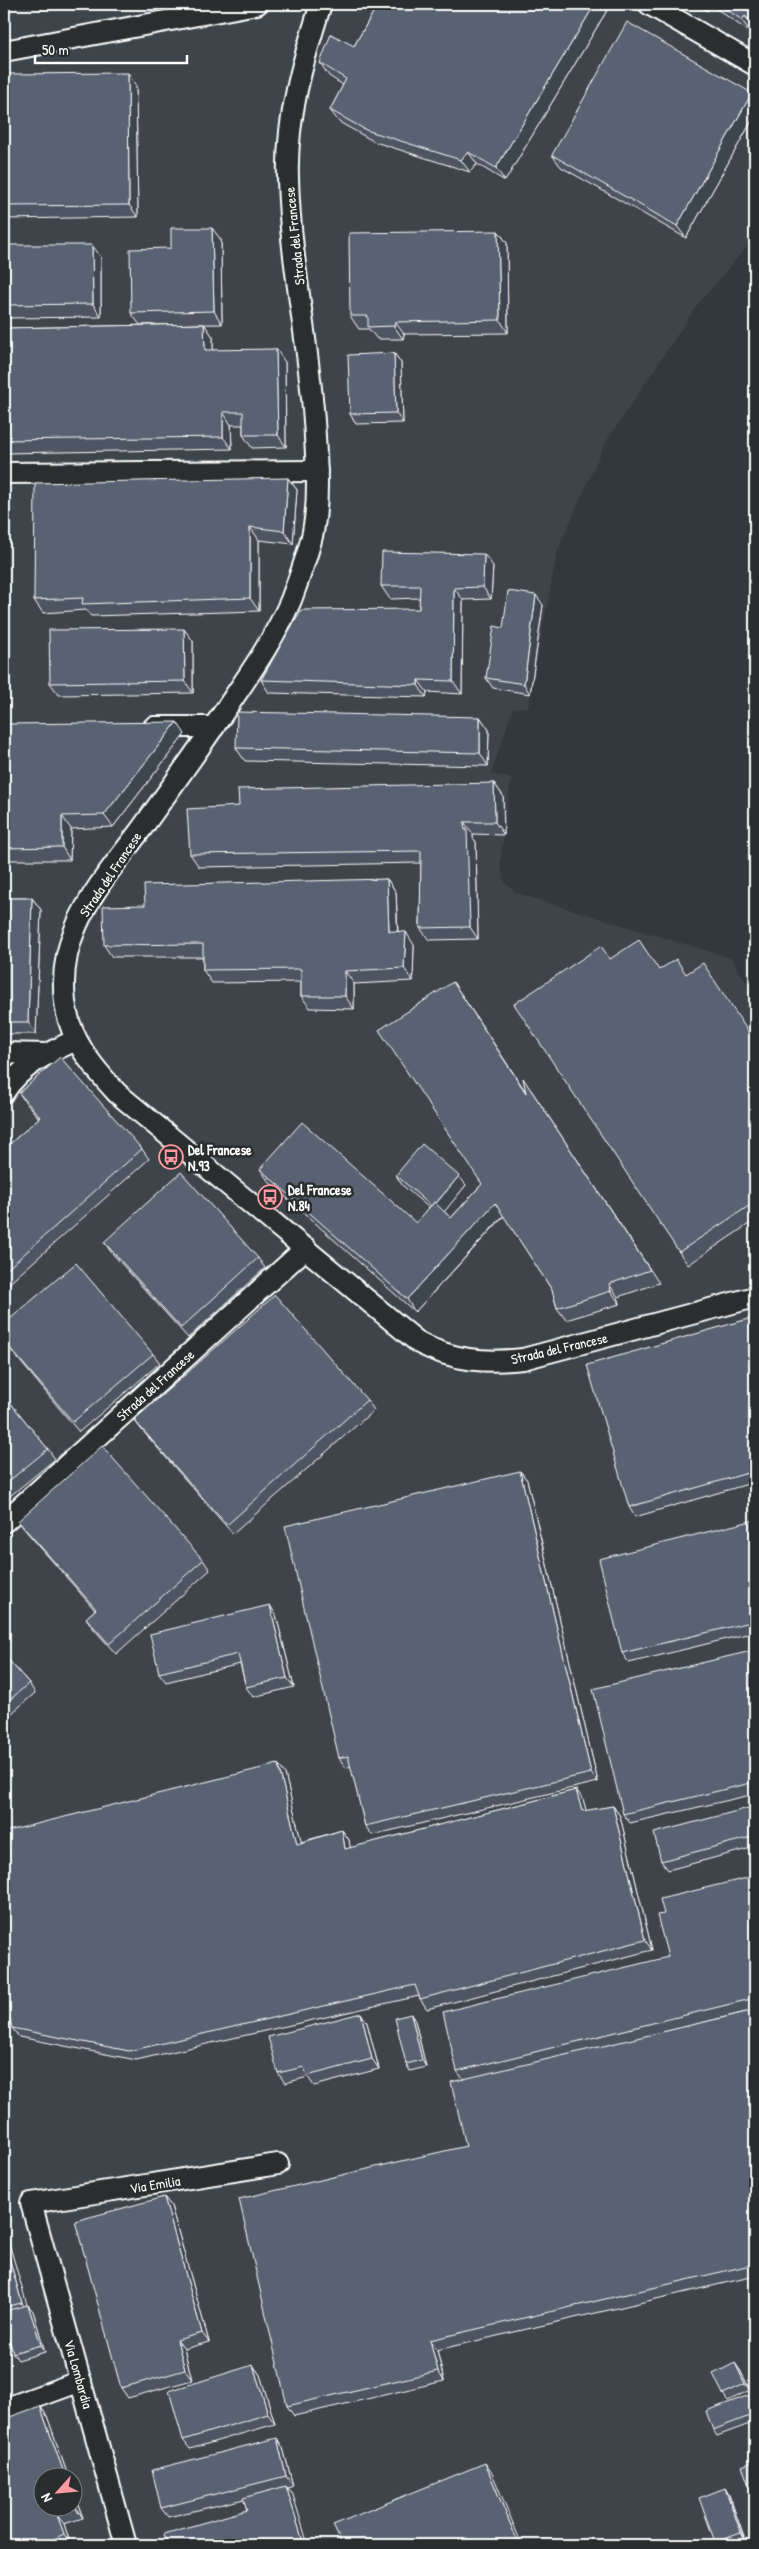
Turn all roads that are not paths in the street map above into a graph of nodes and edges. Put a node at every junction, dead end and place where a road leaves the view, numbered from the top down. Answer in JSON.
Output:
{"nodes":[{"id":1,"x":256,"y":4,"type":"edge"},
{"id":2,"x":321,"y":4,"type":"edge"},
{"id":3,"x":649,"y":4,"type":"edge"},
{"id":4,"x":4,"y":51,"type":"edge"},
{"id":5,"x":755,"y":65,"type":"edge"},
{"id":6,"x":317,"y":471,"type":"junction"},
{"id":7,"x":4,"y":473,"type":"edge"},
{"id":8,"x":138,"y":726,"type":"edge"},
{"id":9,"x":214,"y":727,"type":"junction"},
{"id":10,"x":76,"y":1040,"type":"junction"},
{"id":11,"x":4,"y":1053,"type":"edge"},
{"id":12,"x":47,"y":1054,"type":"junction"},
{"id":13,"x":4,"y":1092,"type":"edge"},
{"id":14,"x":306,"y":1248,"type":"junction"},
{"id":15,"x":755,"y":1297,"type":"edge"},
{"id":16,"x":4,"y":1522,"type":"edge"},
{"id":17,"x":278,"y":2164,"type":"dead end"},
{"id":18,"x":31,"y":2204,"type":"joint"},
{"id":19,"x":81,"y":2381,"type":"junction"},
{"id":20,"x":4,"y":2409,"type":"edge"},
{"id":21,"x":126,"y":2545,"type":"edge"}],
"edges":[{"from":1,"to":4,"type":"street"},
{"from":2,"to":6,"type":"street","name":"Strada del Francese"},
{"from":3,"to":5,"type":"street"},
{"from":6,"to":7,"type":"street"},
{"from":6,"to":9,"type":"street","name":"Strada del Francese"},
{"from":8,"to":9,"type":"street"},
{"from":9,"to":10,"type":"street","name":"Strada del Francese"},
{"from":10,"to":12,"type":"street"},
{"from":10,"to":14,"type":"street","name":"Strada del Francese"},
{"from":11,"to":12,"type":"street"},
{"from":12,"to":13,"type":"street"},
{"from":14,"to":15,"type":"street","name":"Strada del Francese"},
{"from":14,"to":16,"type":"street","name":"Strada del Francese"},
{"from":17,"to":18,"type":"street","name":"Via Emilia"},
{"from":18,"to":19,"type":"street","name":"Via Lombardia"},
{"from":19,"to":20,"type":"street"},
{"from":19,"to":21,"type":"street","name":"Via Lombardia"}]}
